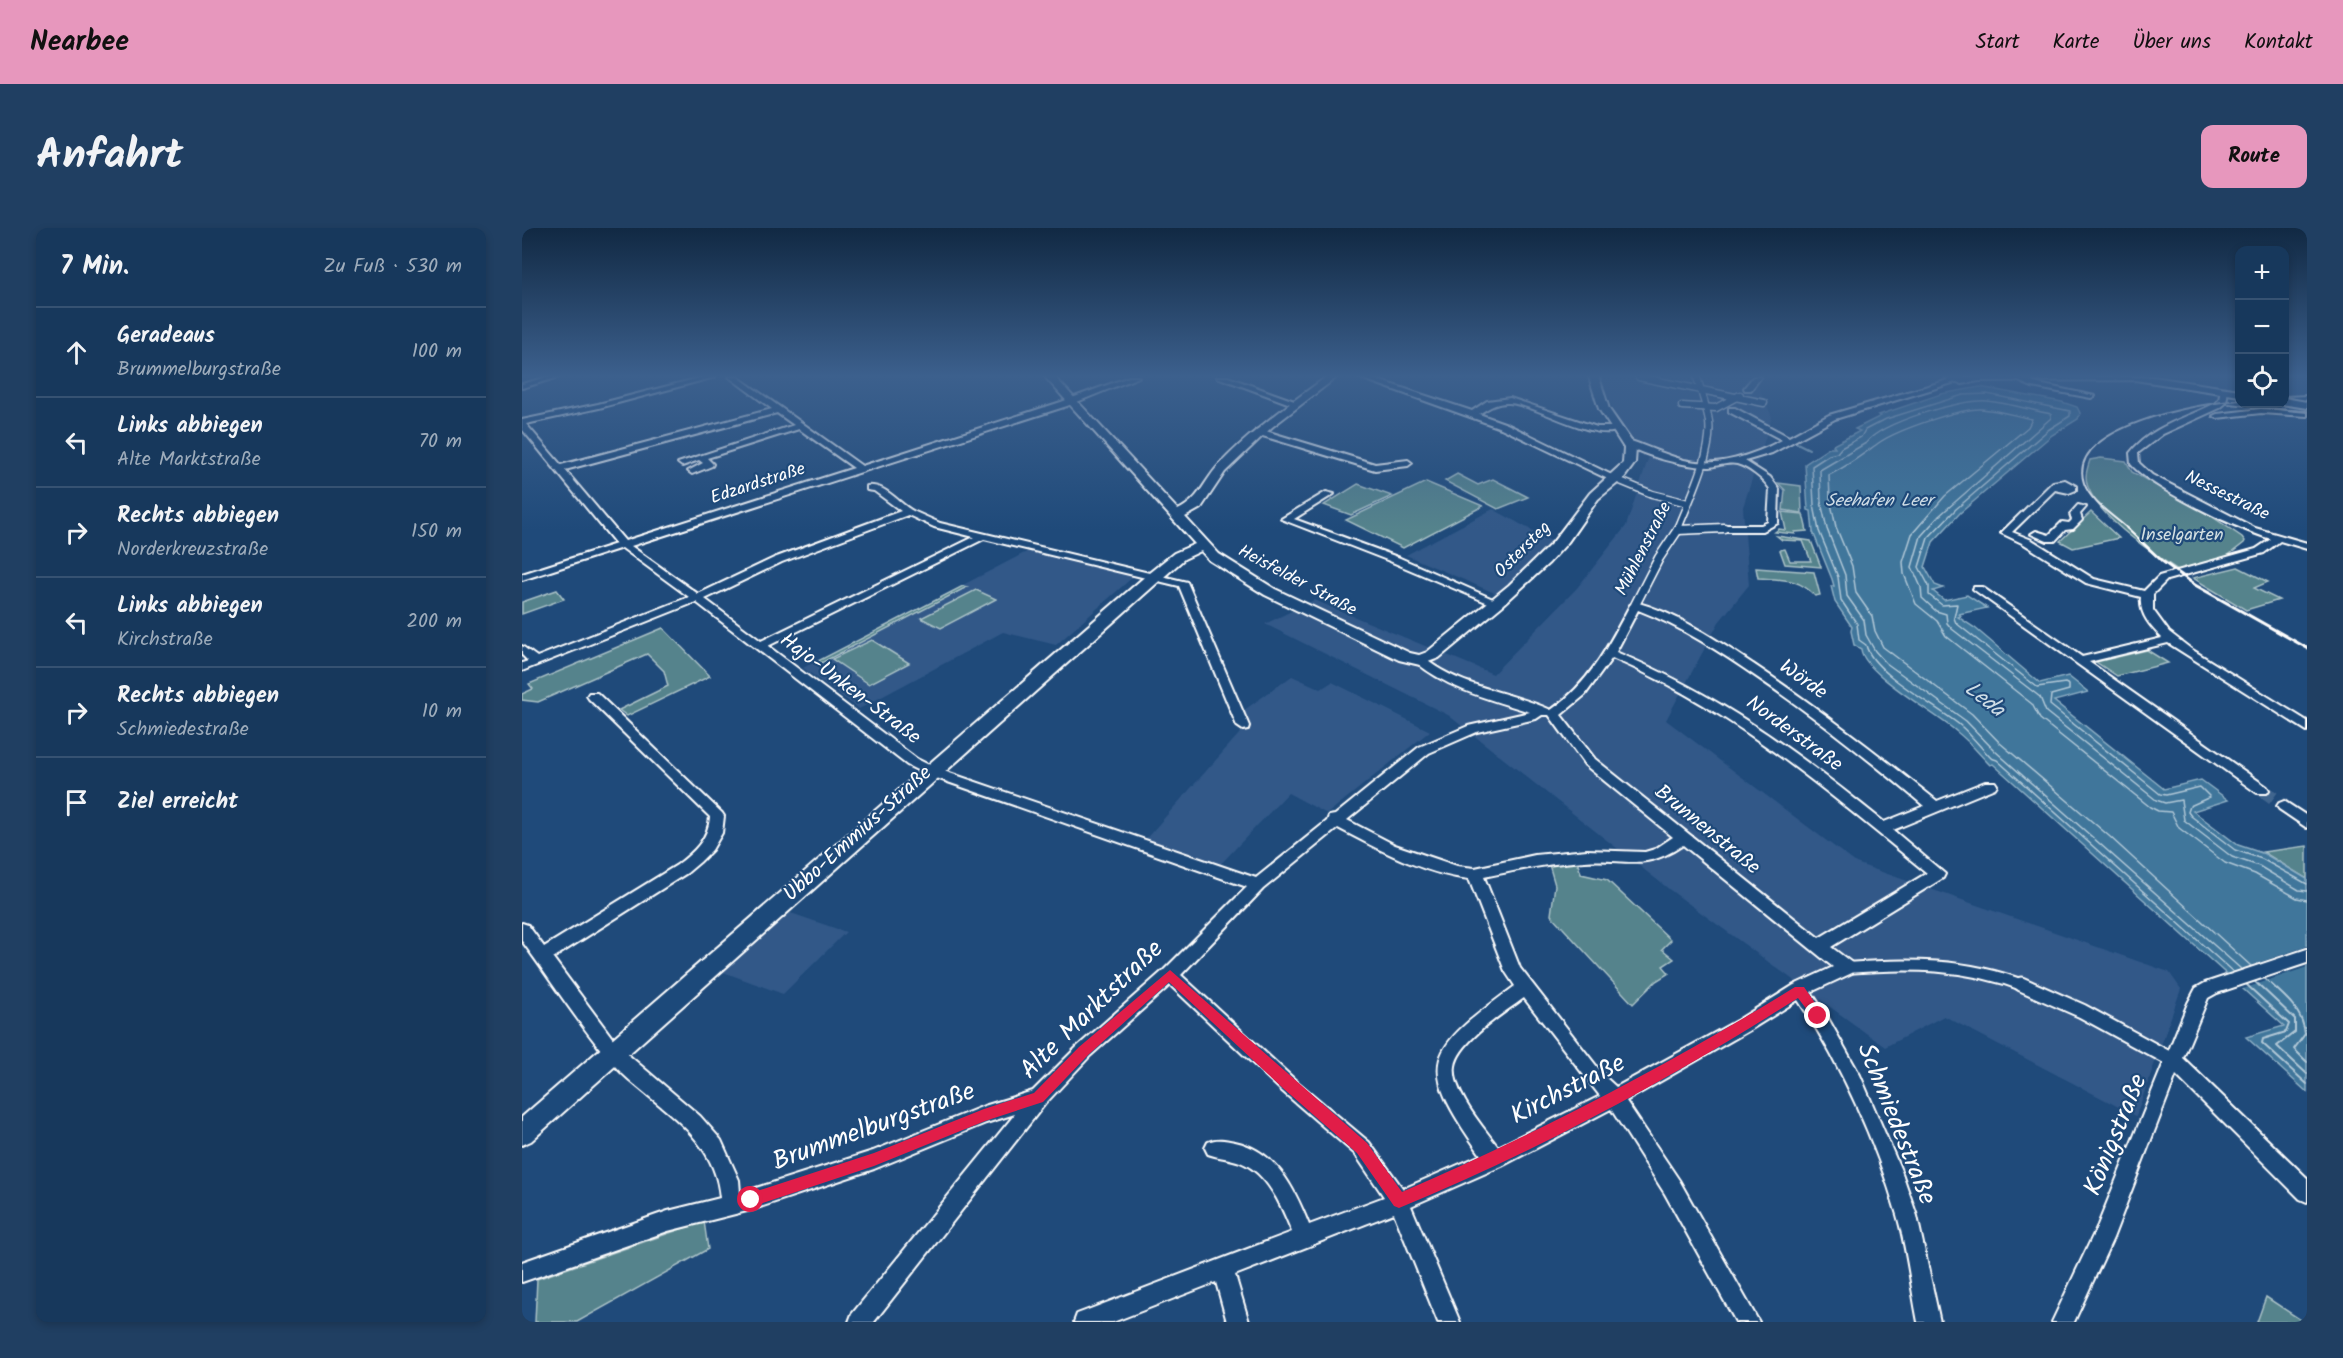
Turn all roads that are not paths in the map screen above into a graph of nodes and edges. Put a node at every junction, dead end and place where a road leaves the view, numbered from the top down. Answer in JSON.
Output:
{"nodes":[{"id":1,"x":526,"y":428,"type":"edge"},
{"id":2,"x":711,"y":428,"type":"edge"},
{"id":3,"x":794,"y":428,"type":"edge"},
{"id":4,"x":803,"y":428,"type":"edge"},
{"id":5,"x":989,"y":428,"type":"edge"},
{"id":6,"x":1097,"y":428,"type":"edge"},
{"id":7,"x":1264,"y":428,"type":"edge"},
{"id":8,"x":1508,"y":428,"type":"edge"},
{"id":9,"x":1593,"y":428,"type":"edge"},
{"id":10,"x":1708,"y":428,"type":"edge"},
{"id":11,"x":1770,"y":428,"type":"edge"},
{"id":12,"x":1811,"y":428,"type":"edge"},
{"id":13,"x":2171,"y":428,"type":"edge"},
{"id":14,"x":1616,"y":429,"type":"joint"},
{"id":15,"x":1259,"y":432,"type":"junction"},
{"id":16,"x":1789,"y":439,"type":"junction"},
{"id":17,"x":1629,"y":446,"type":"junction"},
{"id":18,"x":1662,"y":456,"type":"junction"},
{"id":19,"x":702,"y":458,"type":"junction"},
{"id":20,"x":1738,"y":461,"type":"junction"},
{"id":21,"x":1631,"y":462,"type":"junction"},
{"id":22,"x":682,"y":463,"type":"dead end"},
{"id":23,"x":1408,"y":463,"type":"dead end"},
{"id":24,"x":1702,"y":465,"type":"junction"},
{"id":25,"x":859,"y":468,"type":"junction"},
{"id":26,"x":558,"y":469,"type":"junction"},
{"id":27,"x":692,"y":471,"type":"dead end"},
{"id":28,"x":1614,"y":478,"type":"junction"},
{"id":29,"x":2053,"y":487,"type":"dead end"},
{"id":30,"x":870,"y":488,"type":"dead end"},
{"id":31,"x":1329,"y":494,"type":"dead end"},
{"id":32,"x":1688,"y":503,"type":"junction"},
{"id":33,"x":2081,"y":507,"type":"dead end"},
{"id":34,"x":908,"y":512,"type":"junction"},
{"id":35,"x":1177,"y":516,"type":"junction"},
{"id":36,"x":2013,"y":526,"type":"junction"},
{"id":37,"x":1724,"y":528,"type":"joint"},
{"id":38,"x":1678,"y":530,"type":"junction"},
{"id":39,"x":2036,"y":534,"type":"junction"},
{"id":40,"x":983,"y":536,"type":"junction"},
{"id":41,"x":2277,"y":539,"type":"junction"},
{"id":42,"x":2028,"y":542,"type":"junction"},
{"id":43,"x":622,"y":544,"type":"junction"},
{"id":44,"x":1202,"y":546,"type":"junction"},
{"id":45,"x":2307,"y":546,"type":"edge"},
{"id":46,"x":1154,"y":576,"type":"junction"},
{"id":47,"x":522,"y":577,"type":"edge"},
{"id":48,"x":1978,"y":589,"type":"dead end"},
{"id":49,"x":2146,"y":595,"type":"junction"},
{"id":50,"x":697,"y":598,"type":"junction"},
{"id":51,"x":1497,"y":603,"type":"junction"},
{"id":52,"x":1635,"y":605,"type":"junction"},
{"id":53,"x":2172,"y":639,"type":"junction"},
{"id":54,"x":759,"y":646,"type":"junction"},
{"id":55,"x":522,"y":649,"type":"edge"},
{"id":56,"x":1610,"y":653,"type":"junction"},
{"id":57,"x":1420,"y":660,"type":"junction"},
{"id":58,"x":2079,"y":661,"type":"junction"},
{"id":59,"x":536,"y":662,"type":"junction"},
{"id":60,"x":522,"y":668,"type":"edge"},
{"id":61,"x":594,"y":696,"type":"dead end"},
{"id":62,"x":1548,"y":712,"type":"junction"},
{"id":63,"x":1243,"y":726,"type":"dead end"},
{"id":64,"x":2307,"y":727,"type":"edge"},
{"id":65,"x":930,"y":771,"type":"junction"},
{"id":66,"x":1989,"y":785,"type":"dead end"},
{"id":67,"x":2262,"y":790,"type":"tunnel mouth"},
{"id":68,"x":2284,"y":806,"type":"tunnel mouth"},
{"id":69,"x":1936,"y":808,"type":"junction"},
{"id":70,"x":1334,"y":820,"type":"junction"},
{"id":71,"x":2307,"y":823,"type":"edge"},
{"id":72,"x":1881,"y":829,"type":"junction"},
{"id":73,"x":1683,"y":838,"type":"junction"},
{"id":74,"x":1475,"y":874,"type":"junction"},
{"id":75,"x":1258,"y":885,"type":"junction"},
{"id":76,"x":522,"y":929,"type":"edge"},
{"id":77,"x":1819,"y":946,"type":"junction"},
{"id":78,"x":543,"y":956,"type":"junction"},
{"id":79,"x":2307,"y":956,"type":"edge"},
{"id":80,"x":1846,"y":968,"type":"junction"},
{"id":81,"x":1170,"y":975,"type":"junction"},
{"id":82,"x":1526,"y":987,"type":"junction"},
{"id":83,"x":1800,"y":990,"type":"junction"},
{"id":84,"x":613,"y":1052,"type":"junction"},
{"id":85,"x":2174,"y":1061,"type":"junction"},
{"id":86,"x":1039,"y":1098,"type":"junction"},
{"id":87,"x":1614,"y":1098,"type":"junction"},
{"id":88,"x":522,"y":1133,"type":"edge"},
{"id":89,"x":1215,"y":1148,"type":"dead end"},
{"id":90,"x":1495,"y":1159,"type":"junction"},
{"id":91,"x":2307,"y":1192,"type":"edge"},
{"id":92,"x":1399,"y":1201,"type":"junction"},
{"id":93,"x":741,"y":1203,"type":"junction"},
{"id":94,"x":1304,"y":1238,"type":"junction"},
{"id":95,"x":1223,"y":1269,"type":"junction"},
{"id":96,"x":522,"y":1272,"type":"edge"},
{"id":97,"x":860,"y":1322,"type":"edge"},
{"id":98,"x":1085,"y":1322,"type":"edge"},
{"id":99,"x":1238,"y":1322,"type":"edge"},
{"id":100,"x":1449,"y":1322,"type":"edge"},
{"id":101,"x":1748,"y":1322,"type":"edge"},
{"id":102,"x":1929,"y":1322,"type":"edge"},
{"id":103,"x":2063,"y":1322,"type":"edge"}],
"edges":[{"from":1,"to":26,"type":"street","name":"Hajo-Unken-Straße"},
{"from":2,"to":26,"type":"street"},
{"from":3,"to":19,"type":"street"},
{"from":4,"to":25,"type":"street"},
{"from":5,"to":25,"type":"street","name":"Edzardstraße"},
{"from":6,"to":35,"type":"main road","name":"Heisfelder Straße"},
{"from":7,"to":15,"type":"main road"},
{"from":8,"to":28,"type":"street"},
{"from":9,"to":14,"type":"street"},
{"from":10,"to":24,"type":"street","name":"Mühlenstraße"},
{"from":11,"to":16,"type":"street"},
{"from":12,"to":16,"type":"street"},
{"from":13,"to":41,"type":"street","name":"Nessestraße"},
{"from":14,"to":17,"type":"main road"},
{"from":15,"to":23,"type":"street"},
{"from":15,"to":35,"type":"main road"},
{"from":16,"to":20,"type":"street"},
{"from":17,"to":18,"type":"street"},
{"from":17,"to":21,"type":"main road"},
{"from":18,"to":21,"type":"street"},
{"from":18,"to":24,"type":"street"},
{"from":19,"to":22,"type":"street"},
{"from":19,"to":27,"type":"street"},
{"from":20,"to":24,"type":"street"},
{"from":20,"to":37,"type":"street"},
{"from":21,"to":28,"type":"main road","name":"Ostersteg"},
{"from":24,"to":32,"type":"street","name":"Mühlenstraße"},
{"from":25,"to":43,"type":"street","name":"Edzardstraße"},
{"from":26,"to":43,"type":"street","name":"Hajo-Unken-Straße"},
{"from":28,"to":32,"type":"street"},
{"from":28,"to":51,"type":"main road","name":"Ostersteg"},
{"from":29,"to":36,"type":"street"},
{"from":30,"to":34,"type":"street"},
{"from":31,"to":51,"type":"street"},
{"from":32,"to":38,"type":"street","name":"Mühlenstraße"},
{"from":33,"to":39,"type":"street"},
{"from":34,"to":40,"type":"street"},
{"from":34,"to":50,"type":"street"},
{"from":35,"to":44,"type":"main road","name":"Heisfelder Straße"},
{"from":36,"to":39,"type":"street"},
{"from":36,"to":42,"type":"street"},
{"from":37,"to":38,"type":"street"},
{"from":38,"to":52,"type":"street","name":"Mühlenstraße"},
{"from":39,"to":42,"type":"street"},
{"from":40,"to":46,"type":"street"},
{"from":40,"to":54,"type":"street"},
{"from":41,"to":45,"type":"street"},
{"from":41,"to":49,"type":"street","name":"Nessestraße"},
{"from":42,"to":49,"type":"street"},
{"from":43,"to":47,"type":"street","name":"Edzardstraße"},
{"from":43,"to":50,"type":"street","name":"Hajo-Unken-Straße"},
{"from":44,"to":46,"type":"main road","name":"Ubbo-Emmius-Straße"},
{"from":44,"to":57,"type":"main road","name":"Heisfelder Straße"},
{"from":46,"to":63,"type":"street"},
{"from":46,"to":65,"type":"main road","name":"Ubbo-Emmius-Straße"},
{"from":48,"to":58,"type":"street"},
{"from":49,"to":53,"type":"street"},
{"from":50,"to":54,"type":"street","name":"Hajo-Unken-Straße"},
{"from":50,"to":59,"type":"street"},
{"from":51,"to":57,"type":"main road","name":"Ostersteg"},
{"from":52,"to":56,"type":"street","name":"Mühlenstraße"},
{"from":52,"to":69,"type":"street","name":"Wörde"},
{"from":53,"to":58,"type":"street"},
{"from":53,"to":64,"type":"street"},
{"from":54,"to":65,"type":"street","name":"Hajo-Unken-Straße"},
{"from":55,"to":59,"type":"street"},
{"from":56,"to":62,"type":"street","name":"Mühlenstraße"},
{"from":56,"to":72,"type":"street","name":"Norderstraße"},
{"from":57,"to":62,"type":"street","name":"Heisfelder Straße"},
{"from":58,"to":67,"type":"street"},
{"from":59,"to":60,"type":"street"},
{"from":61,"to":78,"type":"street"},
{"from":62,"to":70,"type":"street","name":"Mühlenstraße"},
{"from":62,"to":73,"type":"street","name":"Brunnenstraße"},
{"from":65,"to":75,"type":"street","name":"Hajo-Unken-Straße"},
{"from":65,"to":84,"type":"main road","name":"Ubbo-Emmius-Straße"},
{"from":66,"to":69,"type":"street"},
{"from":68,"to":71,"type":"street"},
{"from":69,"to":72,"type":"street"},
{"from":70,"to":74,"type":"street"},
{"from":70,"to":75,"type":"street","name":"Alte Marktstraße"},
{"from":72,"to":77,"type":"street","name":"Norderstraße"},
{"from":73,"to":74,"type":"street"},
{"from":73,"to":77,"type":"street","name":"Brunnenstraße"},
{"from":74,"to":82,"type":"street"},
{"from":75,"to":81,"type":"street","name":"Alte Marktstraße"},
{"from":76,"to":78,"type":"street"},
{"from":77,"to":80,"type":"street","name":"Brunnenstraße"},
{"from":78,"to":84,"type":"street"},
{"from":79,"to":85,"type":"street","name":"Königstraße"},
{"from":80,"to":83,"type":"street","name":"Kirchstraße"},
{"from":80,"to":85,"type":"street"},
{"from":81,"to":86,"type":"street","name":"Alte Marktstraße"},
{"from":81,"to":92,"type":"street"},
{"from":82,"to":87,"type":"street"},
{"from":82,"to":90,"type":"street"},
{"from":83,"to":87,"type":"street","name":"Kirchstraße"},
{"from":83,"to":102,"type":"street","name":"Schmiedestraße"},
{"from":84,"to":88,"type":"main road","name":"Ubbo-Emmius-Straße"},
{"from":84,"to":93,"type":"street"},
{"from":85,"to":91,"type":"street"},
{"from":85,"to":103,"type":"street","name":"Königstraße"},
{"from":86,"to":93,"type":"street","name":"Brummelburgstraße"},
{"from":86,"to":97,"type":"street","name":"Alte Marktstraße"},
{"from":87,"to":90,"type":"street","name":"Kirchstraße"},
{"from":87,"to":101,"type":"street"},
{"from":89,"to":94,"type":"street"},
{"from":90,"to":92,"type":"street","name":"Kirchstraße"},
{"from":92,"to":94,"type":"street","name":"Kirchstraße"},
{"from":92,"to":100,"type":"street"},
{"from":93,"to":96,"type":"street","name":"Brummelburgstraße"},
{"from":94,"to":95,"type":"street","name":"Kirchstraße"},
{"from":95,"to":98,"type":"street","name":"Kirchstraße"},
{"from":95,"to":99,"type":"street"}]}
